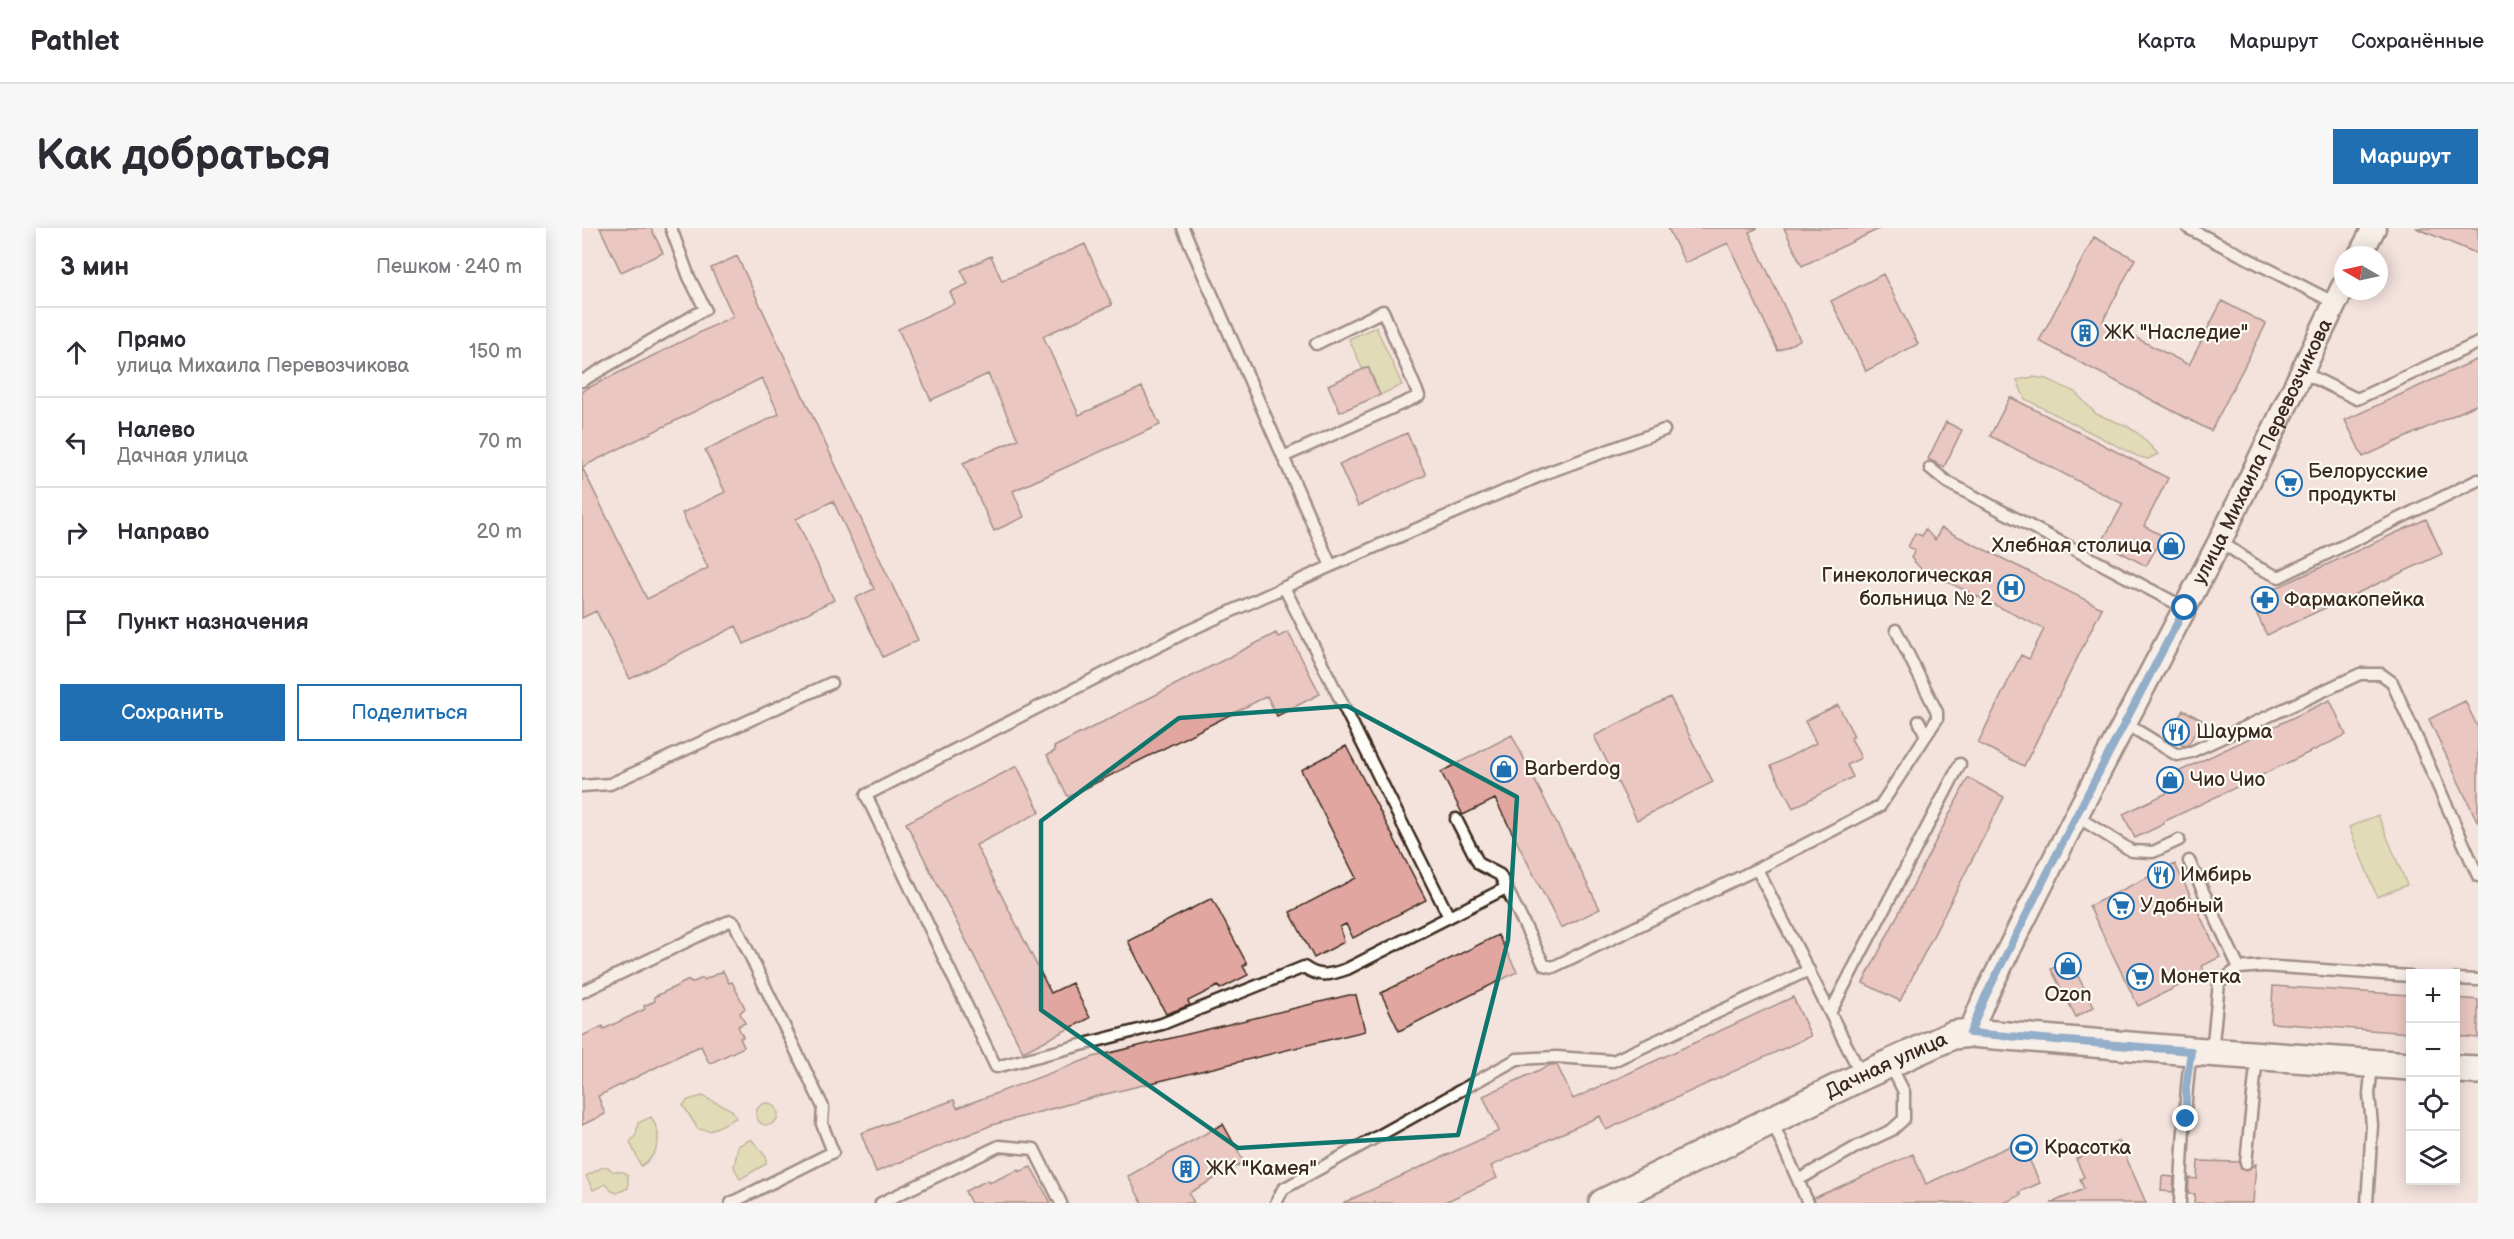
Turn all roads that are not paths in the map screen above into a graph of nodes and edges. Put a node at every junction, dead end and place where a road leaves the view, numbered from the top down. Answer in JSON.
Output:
{"nodes":[{"id":1,"x":671,"y":228,"type":"edge"},
{"id":2,"x":1183,"y":228,"type":"edge"},
{"id":3,"x":2188,"y":228,"type":"edge"},
{"id":4,"x":2374,"y":228,"type":"edge"},
{"id":5,"x":2365,"y":246,"type":"edge"},
{"id":6,"x":2334,"y":293,"type":"edge"},
{"id":7,"x":2337,"y":300,"type":"edge"},
{"id":8,"x":2478,"y":343,"type":"edge"},
{"id":9,"x":1316,"y":344,"type":"dead end"},
{"id":10,"x":2302,"y":372,"type":"junction"},
{"id":11,"x":582,"y":381,"type":"edge"},
{"id":12,"x":1664,"y":430,"type":"dead end"},
{"id":13,"x":1283,"y":457,"type":"junction"},
{"id":14,"x":1929,"y":468,"type":"dead end"},
{"id":15,"x":2478,"y":480,"type":"edge"},
{"id":16,"x":2220,"y":541,"type":"junction"},
{"id":17,"x":1331,"y":566,"type":"junction"},
{"id":18,"x":1284,"y":587,"type":"junction"},
{"id":19,"x":2185,"y":608,"type":"junction"},
{"id":20,"x":1896,"y":630,"type":"dead end"},
{"id":21,"x":831,"y":683,"type":"dead end"},
{"id":22,"x":1919,"y":721,"type":"dead end"},
{"id":23,"x":2125,"y":723,"type":"junction"},
{"id":24,"x":1926,"y":736,"type":"junction"},
{"id":25,"x":1960,"y":764,"type":"dead end"},
{"id":26,"x":582,"y":786,"type":"edge"},
{"id":27,"x":2076,"y":816,"type":"junction"},
{"id":28,"x":1456,"y":819,"type":"dead end"},
{"id":29,"x":2179,"y":840,"type":"dead end"},
{"id":30,"x":2189,"y":861,"type":"dead end"},
{"id":31,"x":1757,"y":869,"type":"junction"},
{"id":32,"x":2478,"y":876,"type":"edge"},
{"id":33,"x":1506,"y":888,"type":"junction"},
{"id":34,"x":1449,"y":918,"type":"junction"},
{"id":35,"x":2239,"y":968,"type":"junction"},
{"id":36,"x":1809,"y":970,"type":"junction"},
{"id":37,"x":2406,"y":976,"type":"edge"},
{"id":38,"x":2460,"y":979,"type":"edge"},
{"id":39,"x":2478,"y":980,"type":"edge"},
{"id":40,"x":582,"y":992,"type":"edge"},
{"id":41,"x":1830,"y":1013,"type":"junction"},
{"id":42,"x":1970,"y":1033,"type":"junction"},
{"id":43,"x":2201,"y":1052,"type":"junction"},
{"id":44,"x":2257,"y":1056,"type":"junction"},
{"id":45,"x":2372,"y":1063,"type":"junction"},
{"id":46,"x":1890,"y":1064,"type":"junction"},
{"id":47,"x":2406,"y":1066,"type":"edge"},
{"id":48,"x":2460,"y":1069,"type":"edge"},
{"id":49,"x":2478,"y":1070,"type":"edge"},
{"id":50,"x":1862,"y":1076,"type":"junction"},
{"id":51,"x":1771,"y":1120,"type":"junction"},
{"id":52,"x":2246,"y":1163,"type":"dead end"},
{"id":53,"x":1798,"y":1180,"type":"junction"},
{"id":54,"x":731,"y":1203,"type":"edge"},
{"id":55,"x":881,"y":1203,"type":"edge"},
{"id":56,"x":1061,"y":1203,"type":"edge"},
{"id":57,"x":1276,"y":1203,"type":"edge"},
{"id":58,"x":1603,"y":1203,"type":"edge"},
{"id":59,"x":1808,"y":1203,"type":"edge"},
{"id":60,"x":2180,"y":1203,"type":"edge"},
{"id":61,"x":2367,"y":1203,"type":"edge"}],
"edges":[{"from":1,"to":11,"type":"lane"},
{"from":2,"to":13,"type":"lane"},
{"from":3,"to":6,"type":"lane"},
{"from":4,"to":5,"type":"street"},
{"from":7,"to":10,"type":"street","name":"улица Михаила Перевозчикова"},
{"from":8,"to":10,"type":"lane"},
{"from":9,"to":13,"type":"lane"},
{"from":10,"to":16,"type":"street","name":"улица Михаила Перевозчикова"},
{"from":12,"to":17,"type":"lane"},
{"from":13,"to":17,"type":"lane"},
{"from":14,"to":19,"type":"lane"},
{"from":15,"to":16,"type":"lane"},
{"from":16,"to":19,"type":"street","name":"улица Михаила Перевозчикова"},
{"from":17,"to":18,"type":"lane"},
{"from":18,"to":34,"type":"lane"},
{"from":18,"to":34,"type":"lane"},
{"from":19,"to":23,"type":"street","name":"улица Михаила Перевозчикова"},
{"from":20,"to":24,"type":"lane"},
{"from":21,"to":26,"type":"lane"},
{"from":22,"to":24,"type":"lane"},
{"from":23,"to":27,"type":"street","name":"улица Михаила Перевозчикова"},
{"from":23,"to":32,"type":"lane"},
{"from":24,"to":31,"type":"lane"},
{"from":25,"to":41,"type":"lane"},
{"from":27,"to":29,"type":"lane"},
{"from":27,"to":42,"type":"street","name":"улица Михаила Перевозчикова"},
{"from":28,"to":33,"type":"lane"},
{"from":30,"to":35,"type":"lane"},
{"from":31,"to":33,"type":"lane"},
{"from":31,"to":36,"type":"lane"},
{"from":33,"to":34,"type":"lane"},
{"from":35,"to":37,"type":"lane"},
{"from":35,"to":43,"type":"lane"},
{"from":36,"to":41,"type":"lane"},
{"from":36,"to":57,"type":"lane"},
{"from":38,"to":39,"type":"lane"},
{"from":40,"to":54,"type":"lane"},
{"from":41,"to":50,"type":"lane"},
{"from":42,"to":43,"type":"street","name":"Дачная улица"},
{"from":42,"to":46,"type":"street","name":"Дачная улица"},
{"from":43,"to":44,"type":"street","name":"Дачная улица"},
{"from":43,"to":60,"type":"lane"},
{"from":44,"to":45,"type":"street","name":"Дачная улица"},
{"from":44,"to":52,"type":"lane"},
{"from":45,"to":47,"type":"street","name":"Дачная улица"},
{"from":45,"to":61,"type":"lane"},
{"from":46,"to":50,"type":"street","name":"Дачная улица"},
{"from":46,"to":53,"type":"lane"},
{"from":48,"to":49,"type":"street"},
{"from":50,"to":51,"type":"street","name":"Дачная улица"},
{"from":51,"to":53,"type":"lane"},
{"from":51,"to":58,"type":"street","name":"Дачная улица"},
{"from":53,"to":59,"type":"lane"},
{"from":55,"to":56,"type":"lane"}]}
